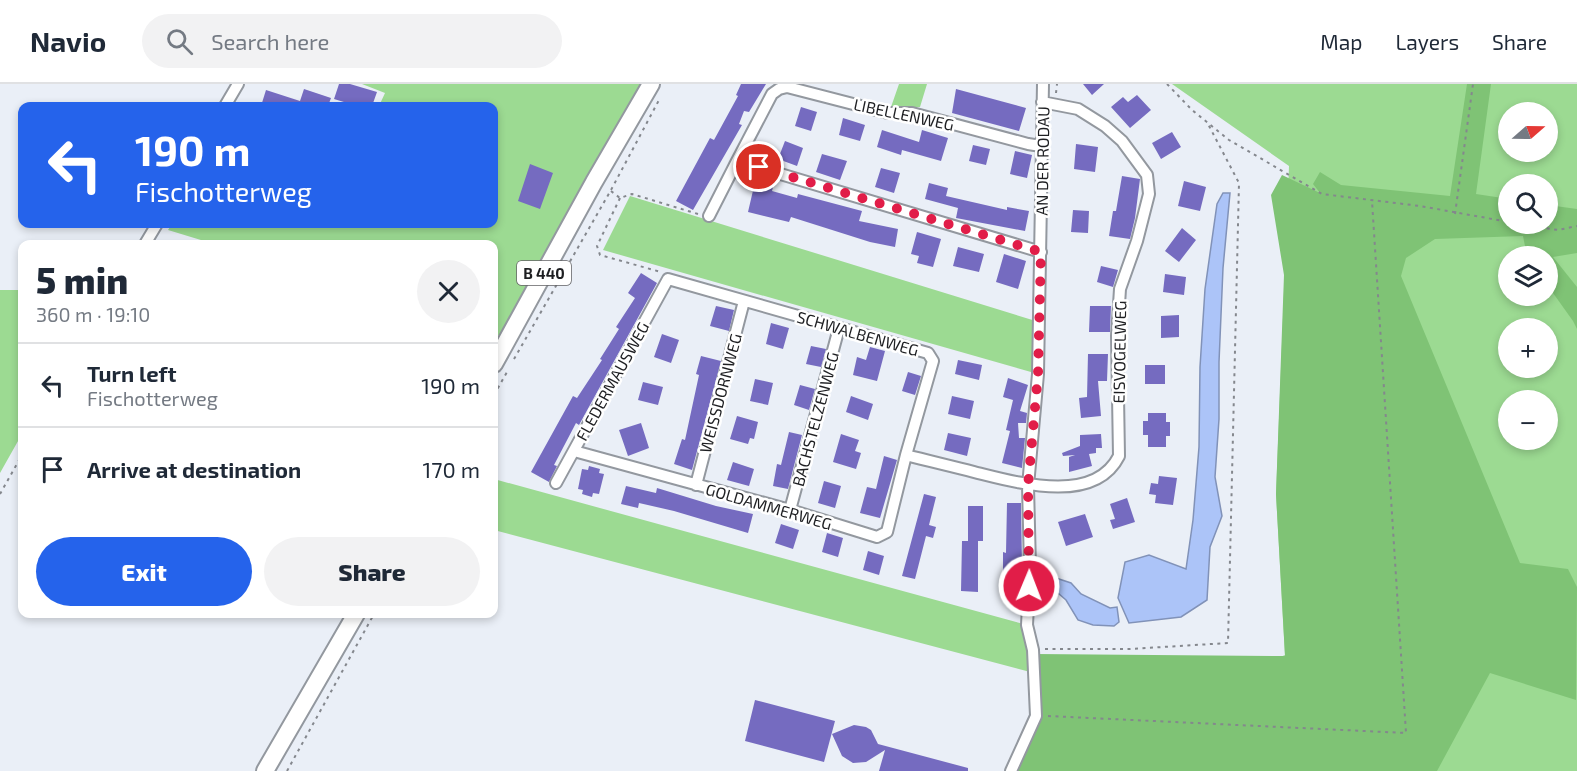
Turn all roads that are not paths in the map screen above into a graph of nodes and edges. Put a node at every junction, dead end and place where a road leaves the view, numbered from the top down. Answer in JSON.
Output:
{"nodes":[{"id":1,"x":238,"y":84,"type":"edge"},
{"id":2,"x":1044,"y":84,"type":"edge"},
{"id":3,"x":657,"y":89,"type":"edge"},
{"id":4,"x":227,"y":102,"type":"edge"},
{"id":5,"x":1042,"y":102,"type":"junction"},
{"id":6,"x":1041,"y":146,"type":"junction"},
{"id":7,"x":737,"y":161,"type":"junction"},
{"id":8,"x":710,"y":216,"type":"road end"},
{"id":9,"x":1041,"y":252,"type":"junction"},
{"id":10,"x":668,"y":279,"type":"joint"},
{"id":11,"x":744,"y":301,"type":"junction"},
{"id":12,"x":839,"y":328,"type":"junction"},
{"id":13,"x":498,"y":357,"type":"edge"},
{"id":14,"x":574,"y":451,"type":"junction"},
{"id":15,"x":906,"y":455,"type":"junction"},
{"id":16,"x":556,"y":483,"type":"dead end"},
{"id":17,"x":696,"y":485,"type":"junction"},
{"id":18,"x":1028,"y":486,"type":"junction"},
{"id":19,"x":790,"y":510,"type":"junction"},
{"id":20,"x":354,"y":618,"type":"edge"},
{"id":21,"x":265,"y":771,"type":"edge"},
{"id":22,"x":1011,"y":771,"type":"edge"}],
"edges":[{"from":1,"to":4,"type":"street"},
{"from":2,"to":5,"type":"street","name":"AN DER RODAU"},
{"from":3,"to":13,"type":"main road","number":"B 440"},
{"from":5,"to":6,"type":"street","name":"AN DER RODAU"},
{"from":5,"to":18,"type":"street","name":"EISVOGELWEG"},
{"from":6,"to":7,"type":"street","name":"LIBELLENWEG"},
{"from":6,"to":9,"type":"street","name":"AN DER RODAU"},
{"from":7,"to":8,"type":"street","name":"LIBELLENWEG"},
{"from":7,"to":9,"type":"street"},
{"from":9,"to":18,"type":"street","name":"AN DER RODAU"},
{"from":10,"to":11,"type":"street","name":"SCHWALBENWEG"},
{"from":10,"to":14,"type":"street","name":"FLEDERMAUSWEG"},
{"from":11,"to":12,"type":"street","name":"SCHWALBENWEG"},
{"from":11,"to":17,"type":"street","name":"WEISSDORNWEG"},
{"from":12,"to":15,"type":"street","name":"SCHWALBENWEG"},
{"from":12,"to":19,"type":"street","name":"BACHSTELZENWEG"},
{"from":14,"to":16,"type":"street","name":"FLEDERMAUSWEG"},
{"from":14,"to":17,"type":"street","name":"GOLDAMMERWEG"},
{"from":15,"to":18,"type":"street"},
{"from":15,"to":19,"type":"street","name":"GOLDAMMERWEG"},
{"from":17,"to":19,"type":"street","name":"GOLDAMMERWEG"},
{"from":18,"to":22,"type":"street","name":"AN DER RODAU"},
{"from":20,"to":21,"type":"main road"}]}
